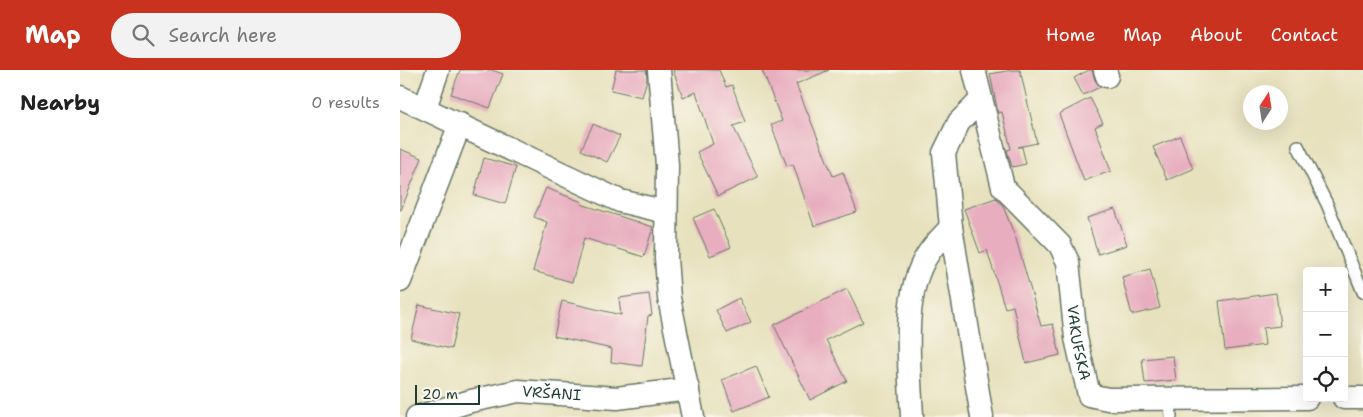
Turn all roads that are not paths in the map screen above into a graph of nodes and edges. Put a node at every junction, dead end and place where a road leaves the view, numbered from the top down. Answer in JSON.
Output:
{"nodes":[{"id":1,"x":438,"y":70,"type":"edge"},
{"id":2,"x":659,"y":70,"type":"edge"},
{"id":3,"x":974,"y":70,"type":"edge"},
{"id":4,"x":400,"y":97,"type":"edge"},
{"id":5,"x":980,"y":101,"type":"junction"},
{"id":6,"x":425,"y":108,"type":"junction"},
{"id":7,"x":460,"y":124,"type":"junction"},
{"id":8,"x":1298,"y":146,"type":"dead end"},
{"id":9,"x":666,"y":212,"type":"junction"},
{"id":10,"x":951,"y":227,"type":"junction"},
{"id":11,"x":400,"y":281,"type":"edge"},
{"id":12,"x":1363,"y":292,"type":"edge"},
{"id":13,"x":688,"y":389,"type":"junction"},
{"id":14,"x":1303,"y":398,"type":"edge"},
{"id":15,"x":1348,"y":398,"type":"edge"},
{"id":16,"x":1363,"y":398,"type":"edge"},
{"id":17,"x":1171,"y":408,"type":"edge"},
{"id":18,"x":417,"y":417,"type":"edge"},
{"id":19,"x":693,"y":417,"type":"edge"},
{"id":20,"x":912,"y":417,"type":"edge"},
{"id":21,"x":982,"y":417,"type":"edge"}],
"edges":[{"from":1,"to":6,"type":"street"},
{"from":2,"to":9,"type":"street"},
{"from":3,"to":5,"type":"street","name":"VAKUFSKA"},
{"from":4,"to":6,"type":"street"},
{"from":5,"to":10,"type":"street"},
{"from":5,"to":17,"type":"street","name":"VAKUFSKA"},
{"from":6,"to":7,"type":"street"},
{"from":7,"to":9,"type":"street"},
{"from":7,"to":11,"type":"street"},
{"from":8,"to":12,"type":"lane"},
{"from":9,"to":13,"type":"street"},
{"from":10,"to":20,"type":"street"},
{"from":10,"to":21,"type":"street"},
{"from":13,"to":18,"type":"street","name":"VRŠANI"},
{"from":13,"to":19,"type":"street"},
{"from":14,"to":17,"type":"street","name":"VAKUFSKA"},
{"from":15,"to":16,"type":"street"}]}
